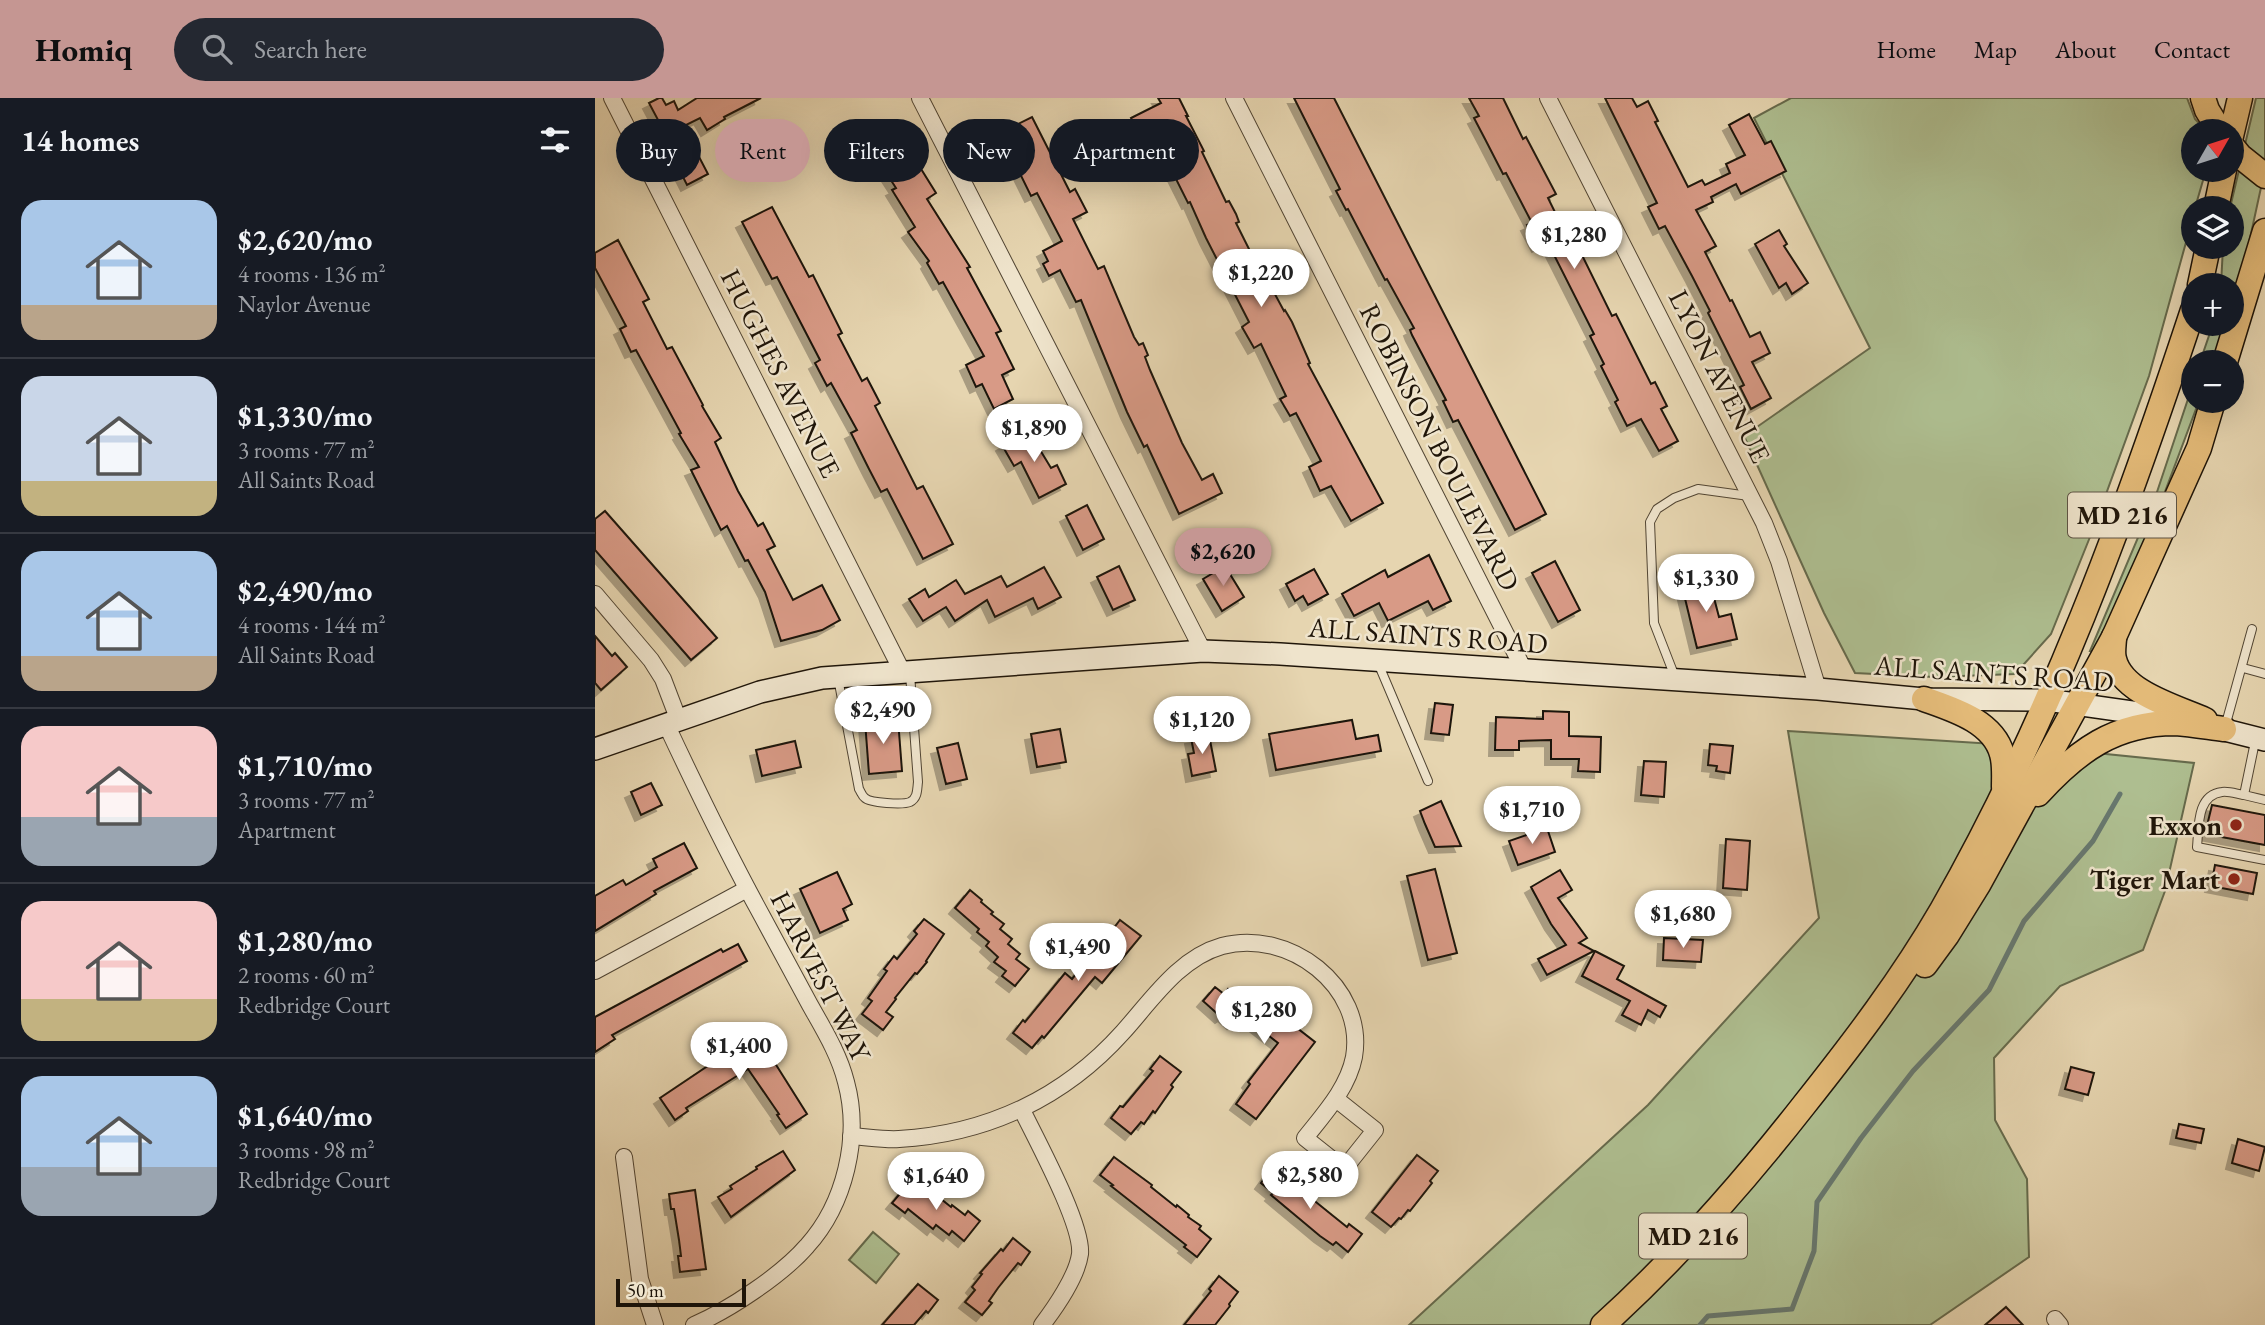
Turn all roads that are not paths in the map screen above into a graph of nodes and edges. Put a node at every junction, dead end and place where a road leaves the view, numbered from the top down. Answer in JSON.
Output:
{"nodes":[{"id":1,"x":612,"y":98,"type":"edge"},
{"id":2,"x":920,"y":98,"type":"edge"},
{"id":3,"x":1234,"y":98,"type":"edge"},
{"id":4,"x":1548,"y":98,"type":"edge"},
{"id":5,"x":2239,"y":98,"type":"edge"},
{"id":6,"x":2235,"y":119,"type":"edge"},
{"id":7,"x":2244,"y":159,"type":"edge"},
{"id":8,"x":2265,"y":176,"type":"edge"},
{"id":9,"x":2265,"y":231,"type":"edge"},
{"id":10,"x":2184,"y":336,"type":"edge"},
{"id":11,"x":2229,"y":350,"type":"edge"},
{"id":12,"x":2209,"y":413,"type":"edge"},
{"id":13,"x":1751,"y":496,"type":"junction"},
{"id":14,"x":595,"y":594,"type":"edge"},
{"id":15,"x":2252,"y":629,"type":"dead end"},
{"id":16,"x":2114,"y":637,"type":"junction"},
{"id":17,"x":1203,"y":651,"type":"junction"},
{"id":18,"x":1377,"y":660,"type":"junction"},
{"id":19,"x":2243,"y":668,"type":"junction"},
{"id":20,"x":1524,"y":670,"type":"junction"},
{"id":21,"x":906,"y":671,"type":"junction"},
{"id":22,"x":2265,"y":674,"type":"edge"},
{"id":23,"x":838,"y":677,"type":"junction"},
{"id":24,"x":1676,"y":679,"type":"junction"},
{"id":25,"x":1818,"y":689,"type":"junction"},
{"id":26,"x":1924,"y":699,"type":"junction"},
{"id":27,"x":2047,"y":700,"type":"junction"},
{"id":28,"x":2078,"y":704,"type":"junction"},
{"id":29,"x":673,"y":723,"type":"junction"},
{"id":30,"x":2224,"y":729,"type":"junction"},
{"id":31,"x":2260,"y":738,"type":"edge"},
{"id":32,"x":595,"y":749,"type":"edge"},
{"id":33,"x":1428,"y":781,"type":"dead end"},
{"id":34,"x":2005,"y":791,"type":"junction"},
{"id":35,"x":2244,"y":795,"type":"junction"},
{"id":36,"x":2265,"y":800,"type":"edge"},
{"id":37,"x":2265,"y":860,"type":"edge"},
{"id":38,"x":1978,"y":885,"type":"junction"},
{"id":39,"x":747,"y":888,"type":"junction"},
{"id":40,"x":595,"y":971,"type":"edge"},
{"id":41,"x":1863,"y":1032,"type":"junction"},
{"id":42,"x":1336,"y":1099,"type":"dead end"},
{"id":43,"x":1022,"y":1110,"type":"junction"},
{"id":44,"x":851,"y":1136,"type":"junction"},
{"id":45,"x":624,"y":1157,"type":"dead end"},
{"id":46,"x":655,"y":1325,"type":"edge"},
{"id":47,"x":694,"y":1325,"type":"edge"},
{"id":48,"x":1042,"y":1325,"type":"edge"},
{"id":49,"x":1603,"y":1325,"type":"edge"}],
"edges":[{"from":1,"to":21,"type":"street","name":"HUGHES AVENUE"},
{"from":2,"to":17,"type":"street"},
{"from":3,"to":20,"type":"street","name":"ROBINSON BOULEVARD"},
{"from":4,"to":13,"type":"street","name":"LYON AVENUE"},
{"from":5,"to":6,"type":"main road"},
{"from":7,"to":8,"type":"main road"},
{"from":9,"to":11,"type":"main road"},
{"from":10,"to":27,"type":"main road","number":"MD 216"},
{"from":12,"to":16,"type":"main road","number":"MD 216"},
{"from":13,"to":24,"type":"lane"},
{"from":13,"to":25,"type":"street","name":"LYON AVENUE"},
{"from":14,"to":29,"type":"street","name":"HARVEST WAY"},
{"from":15,"to":19,"type":"lane"},
{"from":16,"to":28,"type":"main road","number":"MD 216"},
{"from":16,"to":30,"type":"main road"},
{"from":17,"to":18,"type":"street","name":"ALL SAINTS ROAD"},
{"from":17,"to":21,"type":"street","name":"ALL SAINTS ROAD"},
{"from":18,"to":20,"type":"street","name":"ALL SAINTS ROAD"},
{"from":18,"to":33,"type":"lane"},
{"from":19,"to":22,"type":"lane"},
{"from":19,"to":30,"type":"lane"},
{"from":20,"to":24,"type":"street","name":"ALL SAINTS ROAD"},
{"from":21,"to":23,"type":"street","name":"ALL SAINTS ROAD"},
{"from":21,"to":23,"type":"lane"},
{"from":23,"to":29,"type":"street","name":"ALL SAINTS ROAD"},
{"from":24,"to":25,"type":"street","name":"ALL SAINTS ROAD"},
{"from":25,"to":26,"type":"street","name":"ALL SAINTS ROAD"},
{"from":26,"to":27,"type":"street","name":"ALL SAINTS ROAD"},
{"from":26,"to":34,"type":"main road"},
{"from":27,"to":28,"type":"street","name":"ALL SAINTS ROAD"},
{"from":27,"to":34,"type":"main road","number":"MD 216"},
{"from":28,"to":30,"type":"street","name":"ALL SAINTS ROAD"},
{"from":28,"to":38,"type":"main road","number":"MD 216"},
{"from":29,"to":32,"type":"street","name":"ALL SAINTS ROAD"},
{"from":29,"to":39,"type":"street","name":"HARVEST WAY"},
{"from":30,"to":31,"type":"street","name":"ALL SAINTS ROAD"},
{"from":30,"to":38,"type":"main road"},
{"from":31,"to":35,"type":"lane"},
{"from":34,"to":41,"type":"main road","number":"MD 216"},
{"from":35,"to":36,"type":"lane"},
{"from":35,"to":37,"type":"lane"},
{"from":38,"to":41,"type":"main road","number":"MD 216"},
{"from":39,"to":40,"type":"street"},
{"from":39,"to":44,"type":"street","name":"HARVEST WAY"},
{"from":41,"to":49,"type":"main road","number":"MD 216"},
{"from":42,"to":43,"type":"street"},
{"from":43,"to":44,"type":"street"},
{"from":43,"to":48,"type":"street"},
{"from":44,"to":47,"type":"street","name":"HARVEST WAY"},
{"from":45,"to":46,"type":"street"}]}
